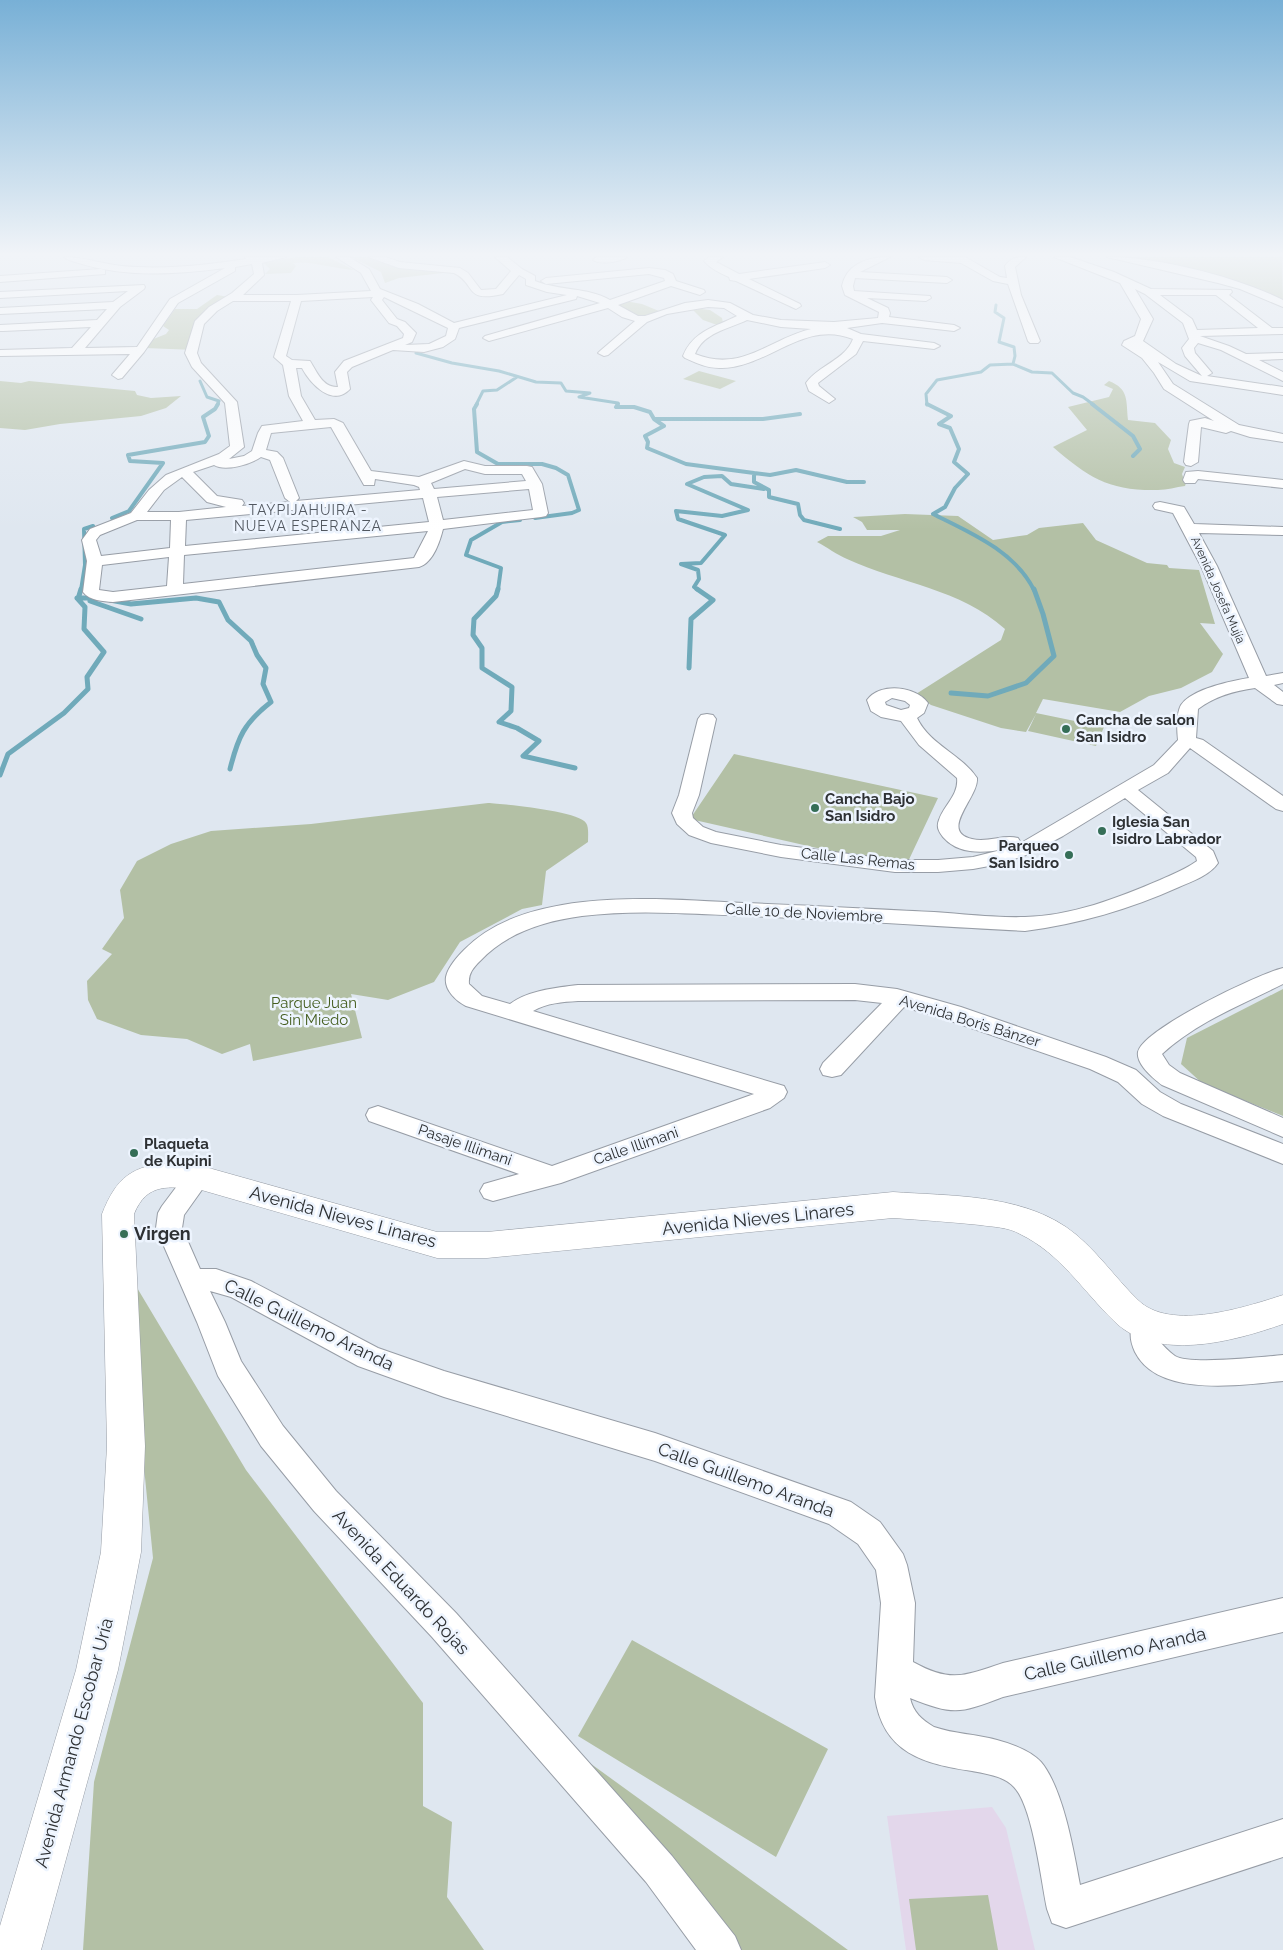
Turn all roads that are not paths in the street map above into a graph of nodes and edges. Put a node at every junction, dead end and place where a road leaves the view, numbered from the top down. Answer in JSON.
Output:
{"nodes":[{"id":1,"x":79,"y":348,"type":"edge"},
{"id":2,"x":192,"y":348,"type":"edge"},
{"id":3,"x":282,"y":348,"type":"edge"},
{"id":4,"x":391,"y":348,"type":"edge"},
{"id":5,"x":406,"y":348,"type":"edge"},
{"id":6,"x":423,"y":348,"type":"edge"},
{"id":7,"x":610,"y":348,"type":"edge"},
{"id":8,"x":692,"y":348,"type":"edge"},
{"id":9,"x":770,"y":348,"type":"edge"},
{"id":10,"x":856,"y":348,"type":"edge"},
{"id":11,"x":1133,"y":348,"type":"edge"},
{"id":12,"x":1146,"y":348,"type":"edge"},
{"id":13,"x":1188,"y":348,"type":"edge"},
{"id":14,"x":1225,"y":348,"type":"edge"},
{"id":15,"x":140,"y":350,"type":"joint"},
{"id":16,"x":76,"y":351,"type":"junction"},
{"id":17,"x":604,"y":353,"type":"dead end"},
{"id":18,"x":0,"y":354,"type":"edge"},
{"id":19,"x":1283,"y":356,"type":"edge"},
{"id":20,"x":1245,"y":357,"type":"junction"},
{"id":21,"x":289,"y":364,"type":"junction"},
{"id":22,"x":1206,"y":374,"type":"dead end"},
{"id":23,"x":118,"y":375,"type":"dead end"},
{"id":24,"x":1283,"y":377,"type":"edge"},
{"id":25,"x":1283,"y":391,"type":"edge"},
{"id":26,"x":829,"y":399,"type":"dead end"},
{"id":27,"x":310,"y":424,"type":"junction"},
{"id":28,"x":1242,"y":431,"type":"junction"},
{"id":29,"x":1283,"y":438,"type":"edge"},
{"id":30,"x":258,"y":452,"type":"junction"},
{"id":31,"x":1192,"y":462,"type":"dead end"},
{"id":32,"x":199,"y":466,"type":"junction"},
{"id":33,"x":184,"y":471,"type":"junction"},
{"id":34,"x":1190,"y":480,"type":"dead end"},
{"id":35,"x":365,"y":482,"type":"junction"},
{"id":36,"x":534,"y":484,"type":"junction"},
{"id":37,"x":1283,"y":484,"type":"edge"},
{"id":38,"x":424,"y":487,"type":"junction"},
{"id":39,"x":292,"y":498,"type":"junction"},
{"id":40,"x":1160,"y":506,"type":"dead end"},
{"id":41,"x":136,"y":516,"type":"junction"},
{"id":42,"x":179,"y":516,"type":"junction"},
{"id":43,"x":436,"y":526,"type":"junction"},
{"id":44,"x":1190,"y":528,"type":"junction"},
{"id":45,"x":1283,"y":531,"type":"edge"},
{"id":46,"x":177,"y":550,"type":"junction"},
{"id":47,"x":95,"y":561,"type":"junction"},
{"id":48,"x":175,"y":589,"type":"junction"},
{"id":49,"x":1283,"y":678,"type":"edge"},
{"id":50,"x":1260,"y":683,"type":"junction"},
{"id":51,"x":1283,"y":700,"type":"edge"},
{"id":52,"x":907,"y":715,"type":"dead end"},
{"id":53,"x":707,"y":719,"type":"dead end"},
{"id":54,"x":1187,"y":741,"type":"junction"},
{"id":55,"x":1126,"y":789,"type":"junction"},
{"id":56,"x":1283,"y":805,"type":"edge"},
{"id":57,"x":1041,"y":840,"type":"junction"},
{"id":58,"x":1283,"y":975,"type":"edge"},
{"id":59,"x":897,"y":997,"type":"junction"},
{"id":60,"x":515,"y":1012,"type":"junction"},
{"id":61,"x":832,"y":1069,"type":"dead end"},
{"id":62,"x":775,"y":1092,"type":"joint"},
{"id":63,"x":378,"y":1115,"type":"dead end"},
{"id":64,"x":1283,"y":1128,"type":"edge"},
{"id":65,"x":1283,"y":1154,"type":"edge"},
{"id":66,"x":552,"y":1176,"type":"junction"},
{"id":67,"x":198,"y":1177,"type":"junction"},
{"id":68,"x":493,"y":1191,"type":"dead end"},
{"id":69,"x":192,"y":1283,"type":"junction"},
{"id":70,"x":1283,"y":1309,"type":"edge"},
{"id":71,"x":1146,"y":1324,"type":"junction"},
{"id":72,"x":1283,"y":1368,"type":"edge"},
{"id":73,"x":1283,"y":1614,"type":"edge"},
{"id":74,"x":895,"y":1671,"type":"junction"},
{"id":75,"x":1283,"y":1838,"type":"edge"},
{"id":76,"x":17,"y":1950,"type":"edge"},
{"id":77,"x":722,"y":1950,"type":"edge"}],
"edges":[{"from":1,"to":16,"type":"street"},
{"from":2,"to":32,"type":"street"},
{"from":3,"to":21,"type":"street"},
{"from":4,"to":21,"type":"street"},
{"from":5,"to":6,"type":"street"},
{"from":7,"to":17,"type":"street"},
{"from":8,"to":9,"type":"street"},
{"from":10,"to":26,"type":"street"},
{"from":11,"to":28,"type":"street"},
{"from":12,"to":25,"type":"street"},
{"from":13,"to":22,"type":"street"},
{"from":14,"to":20,"type":"street"},
{"from":15,"to":16,"type":"street"},
{"from":15,"to":23,"type":"street"},
{"from":16,"to":18,"type":"street"},
{"from":19,"to":20,"type":"street"},
{"from":20,"to":24,"type":"street"},
{"from":21,"to":27,"type":"street"},
{"from":27,"to":30,"type":"street"},
{"from":27,"to":35,"type":"street"},
{"from":28,"to":29,"type":"street"},
{"from":28,"to":31,"type":"street"},
{"from":30,"to":32,"type":"street"},
{"from":30,"to":39,"type":"street"},
{"from":32,"to":33,"type":"street"},
{"from":33,"to":39,"type":"street"},
{"from":33,"to":41,"type":"street"},
{"from":34,"to":37,"type":"street"},
{"from":35,"to":38,"type":"street"},
{"from":35,"to":39,"type":"street"},
{"from":36,"to":38,"type":"street"},
{"from":36,"to":38,"type":"street"},
{"from":36,"to":43,"type":"street"},
{"from":38,"to":42,"type":"street"},
{"from":38,"to":43,"type":"street"},
{"from":40,"to":44,"type":"street"},
{"from":41,"to":42,"type":"street"},
{"from":41,"to":47,"type":"street"},
{"from":42,"to":46,"type":"street"},
{"from":43,"to":46,"type":"street"},
{"from":43,"to":48,"type":"street"},
{"from":44,"to":45,"type":"street","name":"Avenida Josefa Mujía"},
{"from":44,"to":50,"type":"street","name":"Avenida Josefa Mujía"},
{"from":46,"to":47,"type":"street"},
{"from":46,"to":48,"type":"street"},
{"from":47,"to":48,"type":"street"},
{"from":49,"to":50,"type":"street"},
{"from":50,"to":51,"type":"street","name":"Avenida Josefa Mujía"},
{"from":50,"to":54,"type":"street"},
{"from":52,"to":57,"type":"street"},
{"from":53,"to":57,"type":"street","name":"Calle Las Remas"},
{"from":54,"to":55,"type":"street"},
{"from":54,"to":56,"type":"street"},
{"from":55,"to":57,"type":"street","name":"Calle Las Remas"},
{"from":55,"to":60,"type":"street","name":"Calle 10 de Noviembre"},
{"from":58,"to":64,"type":"street"},
{"from":59,"to":60,"type":"street","name":"Avenida Boris Bánzer"},
{"from":59,"to":61,"type":"street"},
{"from":59,"to":65,"type":"street","name":"Avenida Boris Bánzer"},
{"from":60,"to":62,"type":"street","name":"Calle 10 de Noviembre"},
{"from":62,"to":66,"type":"street","name":"Calle Illimani"},
{"from":63,"to":66,"type":"street","name":"Pasaje Illimani"},
{"from":66,"to":68,"type":"street","name":"Calle Illimani"},
{"from":67,"to":69,"type":"street","name":"Avenida Eduardo Rojas"},
{"from":67,"to":71,"type":"main road","name":"Avenida Nieves Linares"},
{"from":67,"to":76,"type":"main road","name":"Avenida Armando Escobar Uría"},
{"from":69,"to":74,"type":"street","name":"Calle Guillemo Aranda"},
{"from":69,"to":77,"type":"street","name":"Avenida Eduardo Rojas"},
{"from":70,"to":71,"type":"main road","name":"Avenida Nieves Linares"},
{"from":71,"to":72,"type":"street"},
{"from":73,"to":74,"type":"street","name":"Calle Guillemo Aranda"},
{"from":74,"to":75,"type":"street"}]}
